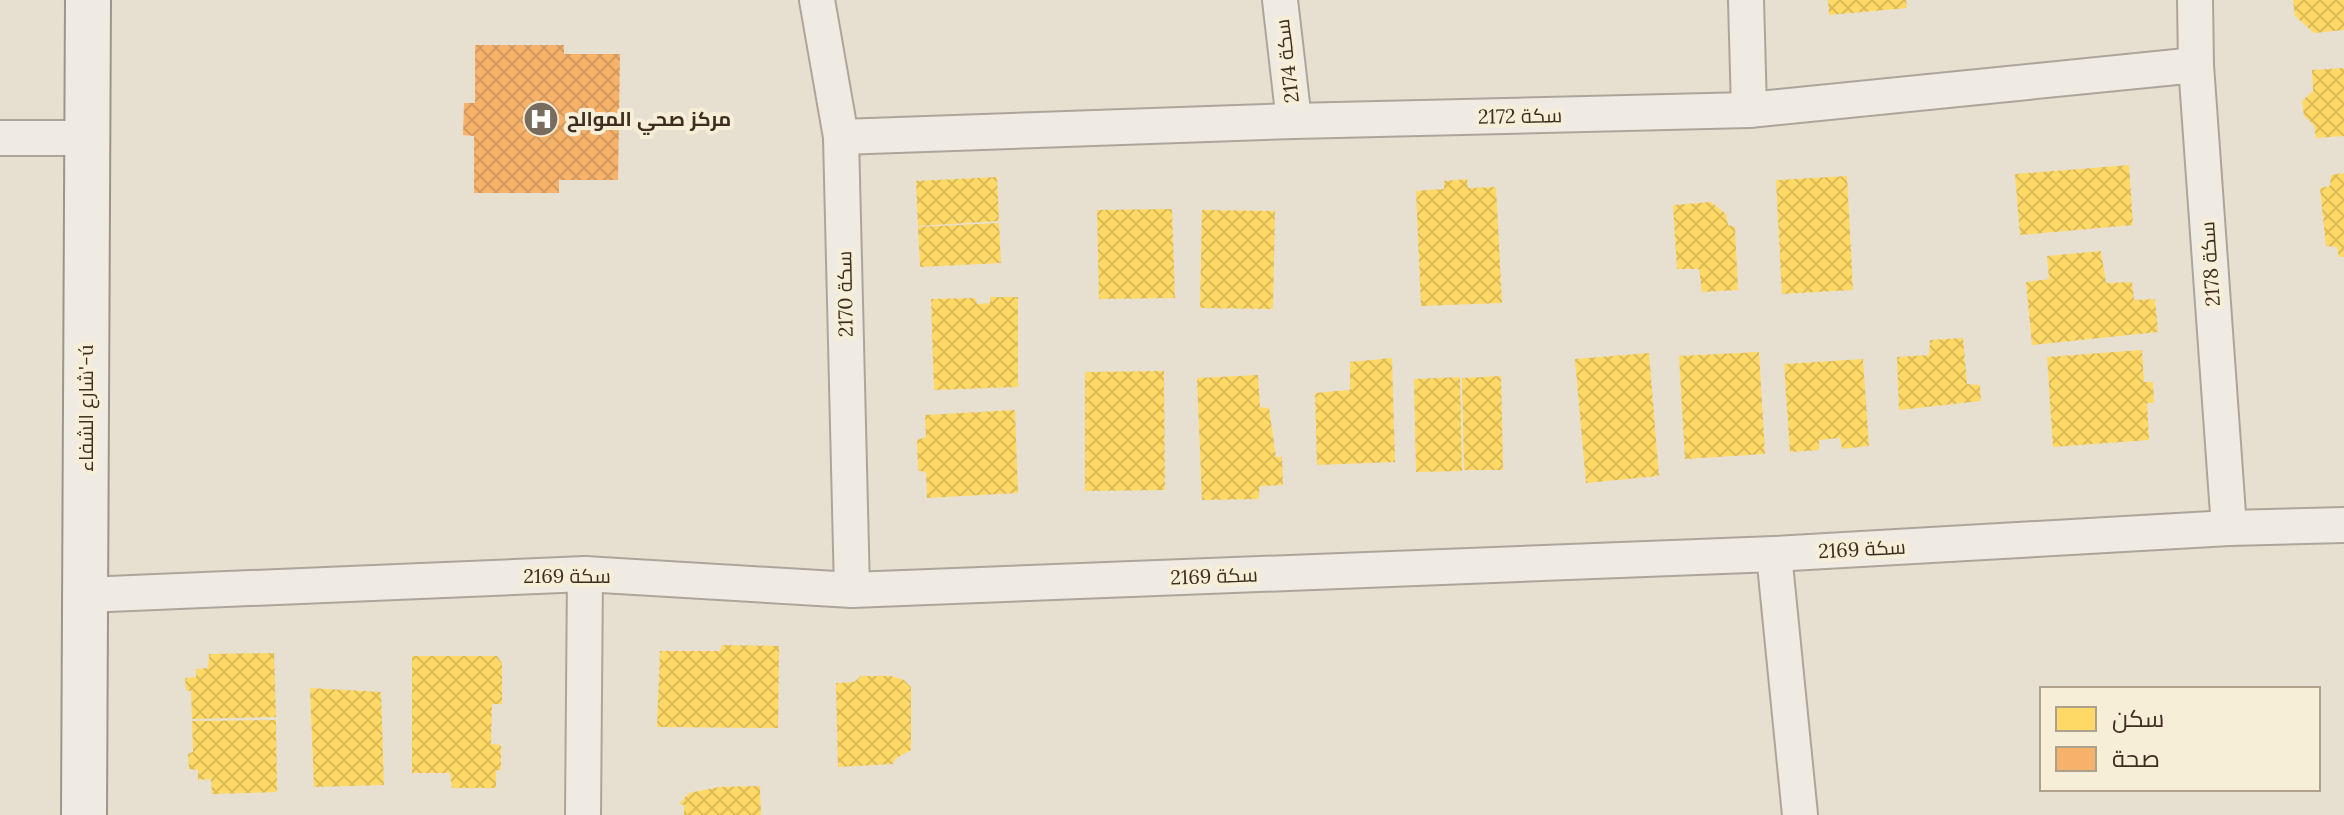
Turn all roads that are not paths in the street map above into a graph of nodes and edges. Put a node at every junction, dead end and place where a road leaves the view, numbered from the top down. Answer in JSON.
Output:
{"nodes":[{"id":1,"x":88,"y":0,"type":"edge"},
{"id":2,"x":817,"y":0,"type":"edge"},
{"id":3,"x":1280,"y":0,"type":"edge"},
{"id":4,"x":1746,"y":0,"type":"edge"},
{"id":5,"x":2195,"y":0,"type":"edge"},
{"id":6,"x":2196,"y":65,"type":"junction"},
{"id":7,"x":1749,"y":110,"type":"junction"},
{"id":8,"x":1294,"y":121,"type":"junction"},
{"id":9,"x":841,"y":137,"type":"junction"},
{"id":10,"x":0,"y":138,"type":"edge"},
{"id":11,"x":87,"y":138,"type":"junction"},
{"id":12,"x":2344,"y":525,"type":"edge"},
{"id":13,"x":2229,"y":528,"type":"junction"},
{"id":14,"x":1774,"y":554,"type":"junction"},
{"id":15,"x":585,"y":574,"type":"junction"},
{"id":16,"x":852,"y":590,"type":"junction"},
{"id":17,"x":85,"y":595,"type":"junction"},
{"id":18,"x":84,"y":815,"type":"edge"},
{"id":19,"x":583,"y":815,"type":"edge"},
{"id":20,"x":1800,"y":815,"type":"edge"}],
"edges":[{"from":1,"to":11,"type":"street","name":"شارع الشفاء'-ú"},
{"from":2,"to":9,"type":"street","name":"سكة 2170"},
{"from":3,"to":8,"type":"street","name":"سكة 2174"},
{"from":4,"to":7,"type":"street"},
{"from":5,"to":6,"type":"street","name":"سكة 2178"},
{"from":6,"to":7,"type":"street","name":"سكة 2172"},
{"from":6,"to":13,"type":"street","name":"سكة 2178"},
{"from":7,"to":8,"type":"street","name":"سكة 2172"},
{"from":8,"to":9,"type":"street","name":"سكة 2172"},
{"from":9,"to":16,"type":"street","name":"سكة 2170"},
{"from":10,"to":11,"type":"street"},
{"from":11,"to":17,"type":"street","name":"شارع الشفاء'-ú"},
{"from":12,"to":13,"type":"street","name":"سكة 2169"},
{"from":13,"to":14,"type":"street","name":"سكة 2169"},
{"from":14,"to":16,"type":"street","name":"سكة 2169"},
{"from":14,"to":20,"type":"street"},
{"from":15,"to":16,"type":"street","name":"سكة 2169"},
{"from":15,"to":17,"type":"street","name":"سكة 2169"},
{"from":15,"to":19,"type":"street"},
{"from":17,"to":18,"type":"street","name":"شارع الشفاء'-ú"}]}
